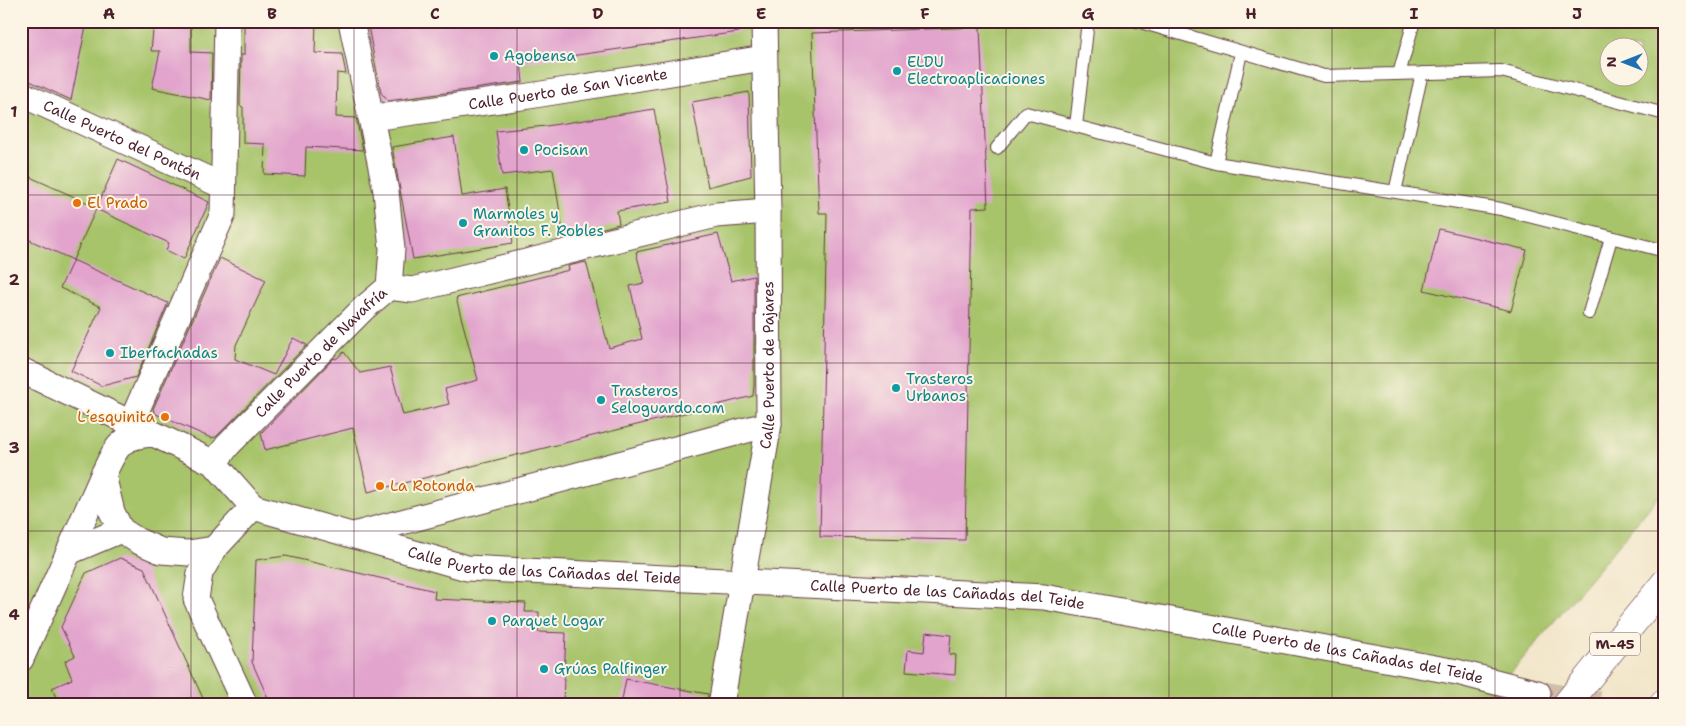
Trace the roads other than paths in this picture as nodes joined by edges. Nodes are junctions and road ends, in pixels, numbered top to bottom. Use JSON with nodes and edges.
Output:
{"nodes":[{"id":1,"x":227,"y":21,"type":"edge"},
{"id":2,"x":351,"y":21,"type":"edge"},
{"id":3,"x":764,"y":21,"type":"edge"},
{"id":4,"x":1088,"y":21,"type":"edge"},
{"id":5,"x":1137,"y":21,"type":"edge"},
{"id":6,"x":1414,"y":21,"type":"edge"},
{"id":7,"x":1241,"y":53,"type":"junction"},
{"id":8,"x":764,"y":58,"type":"junction"},
{"id":9,"x":1422,"y":73,"type":"junction"},
{"id":10,"x":1399,"y":74,"type":"junction"},
{"id":11,"x":21,"y":94,"type":"edge"},
{"id":12,"x":1665,"y":114,"type":"edge"},
{"id":13,"x":370,"y":115,"type":"junction"},
{"id":14,"x":1076,"y":126,"type":"junction"},
{"id":15,"x":997,"y":148,"type":"dead end"},
{"id":16,"x":1216,"y":162,"type":"junction"},
{"id":17,"x":222,"y":186,"type":"junction"},
{"id":18,"x":1395,"y":192,"type":"junction"},
{"id":19,"x":768,"y":211,"type":"junction"},
{"id":20,"x":1610,"y":238,"type":"junction"},
{"id":21,"x":1665,"y":251,"type":"edge"},
{"id":22,"x":389,"y":287,"type":"junction"},
{"id":23,"x":1589,"y":313,"type":"dead end"},
{"id":24,"x":21,"y":370,"type":"edge"},
{"id":25,"x":95,"y":405,"type":"junction"},
{"id":26,"x":131,"y":422,"type":"junction"},
{"id":27,"x":768,"y":424,"type":"junction"},
{"id":28,"x":154,"y":434,"type":"junction"},
{"id":29,"x":114,"y":453,"type":"junction"},
{"id":30,"x":214,"y":464,"type":"junction"},
{"id":31,"x":103,"y":475,"type":"junction"},
{"id":32,"x":253,"y":507,"type":"junction"},
{"id":33,"x":121,"y":530,"type":"junction"},
{"id":34,"x":352,"y":536,"type":"junction"},
{"id":35,"x":214,"y":549,"type":"junction"},
{"id":36,"x":69,"y":552,"type":"junction"},
{"id":37,"x":741,"y":581,"type":"junction"},
{"id":38,"x":1665,"y":583,"type":"edge"},
{"id":39,"x":21,"y":659,"type":"edge"},
{"id":40,"x":1538,"y":693,"type":"tunnel mouth"},
{"id":41,"x":245,"y":705,"type":"edge"},
{"id":42,"x":721,"y":705,"type":"edge"},
{"id":43,"x":1566,"y":705,"type":"edge"}],
"edges":[{"from":1,"to":17,"type":"street"},
{"from":2,"to":13,"type":"street","name":"Calle Puerto de Navafría"},
{"from":3,"to":8,"type":"street","name":"Calle Puerto de Pajares"},
{"from":4,"to":14,"type":"lane"},
{"from":5,"to":7,"type":"lane"},
{"from":6,"to":10,"type":"lane"},
{"from":7,"to":10,"type":"lane"},
{"from":7,"to":16,"type":"lane"},
{"from":8,"to":13,"type":"street","name":"Calle Puerto de San Vicente"},
{"from":8,"to":19,"type":"street","name":"Calle Puerto de Pajares"},
{"from":9,"to":10,"type":"lane"},
{"from":9,"to":12,"type":"lane"},
{"from":9,"to":18,"type":"lane"},
{"from":11,"to":17,"type":"street","name":"Calle Puerto del Pontón"},
{"from":13,"to":22,"type":"street","name":"Calle Puerto de Navafría"},
{"from":14,"to":15,"type":"lane"},
{"from":14,"to":16,"type":"lane"},
{"from":16,"to":18,"type":"lane"},
{"from":17,"to":26,"type":"street"},
{"from":18,"to":20,"type":"lane"},
{"from":19,"to":22,"type":"street"},
{"from":19,"to":27,"type":"street","name":"Calle Puerto de Pajares"},
{"from":20,"to":21,"type":"lane"},
{"from":20,"to":23,"type":"lane"},
{"from":22,"to":30,"type":"street","name":"Calle Puerto de Navafría"},
{"from":24,"to":25,"type":"street"},
{"from":25,"to":26,"type":"street"},
{"from":25,"to":29,"type":"street"},
{"from":26,"to":28,"type":"street"},
{"from":27,"to":34,"type":"street","name":"Calle Puerto de las Cañadas del Teide"},
{"from":27,"to":37,"type":"street","name":"Calle Puerto de Pajares"},
{"from":28,"to":29,"type":"street"},
{"from":28,"to":30,"type":"street"},
{"from":29,"to":31,"type":"street"},
{"from":30,"to":32,"type":"street"},
{"from":31,"to":33,"type":"street"},
{"from":31,"to":36,"type":"street"},
{"from":32,"to":34,"type":"street","name":"Calle Puerto de las Cañadas del Teide"},
{"from":32,"to":35,"type":"street"},
{"from":33,"to":35,"type":"street"},
{"from":33,"to":36,"type":"street"},
{"from":34,"to":37,"type":"street","name":"Calle Puerto de las Cañadas del Teide"},
{"from":35,"to":41,"type":"street"},
{"from":36,"to":39,"type":"street"},
{"from":37,"to":40,"type":"street","name":"Calle Puerto de las Cañadas del Teide"},
{"from":37,"to":42,"type":"street","name":"Calle Puerto de Pajares"},
{"from":38,"to":43,"type":"highway","number":"M-45"}]}
